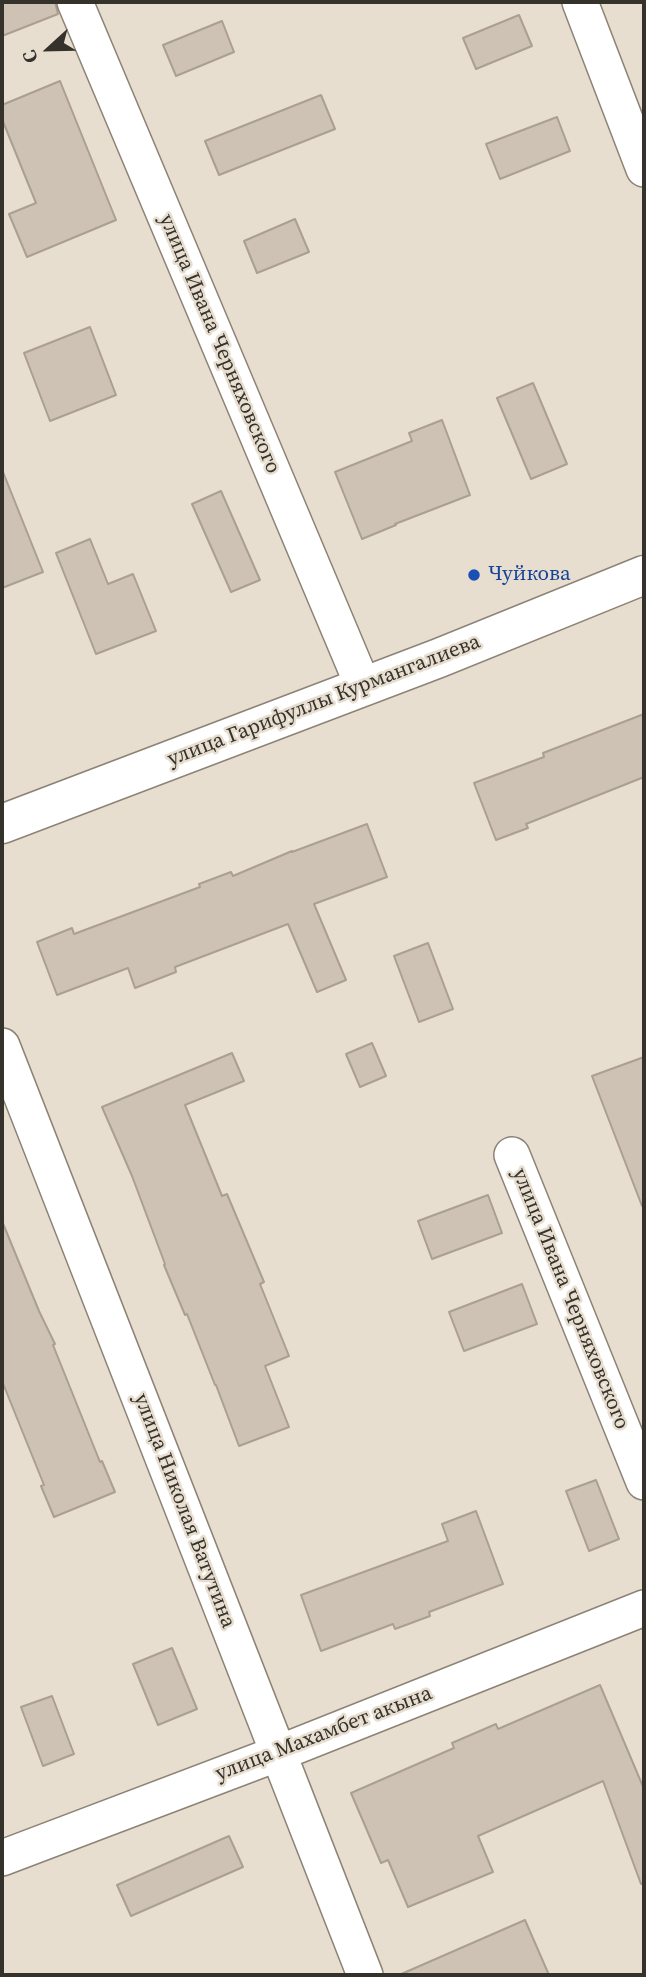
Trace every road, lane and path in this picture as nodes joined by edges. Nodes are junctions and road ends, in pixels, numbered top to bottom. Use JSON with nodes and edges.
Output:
{"nodes":[{"id":1,"x":75,"y":2,"type":"edge"},
{"id":2,"x":580,"y":2,"type":"edge"},
{"id":3,"x":644,"y":169,"type":"edge"},
{"id":4,"x":644,"y":575,"type":"edge"},
{"id":5,"x":363,"y":686,"type":"junction"},
{"id":6,"x":2,"y":824,"type":"edge"},
{"id":7,"x":2,"y":1046,"type":"edge"},
{"id":8,"x":512,"y":1155,"type":"dead end"},
{"id":9,"x":644,"y":1482,"type":"edge"},
{"id":10,"x":644,"y":1608,"type":"edge"},
{"id":11,"x":279,"y":1752,"type":"junction"},
{"id":12,"x":2,"y":1858,"type":"edge"},
{"id":13,"x":365,"y":1975,"type":"edge"}],
"edges":[{"from":1,"to":5,"type":"street","name":"улица Ивана Черняховского"},
{"from":2,"to":3,"type":"street"},
{"from":4,"to":5,"type":"street","name":"улица Гарифуллы Курмангалиева"},
{"from":5,"to":6,"type":"street","name":"улица Гарифуллы Курмангалиева"},
{"from":7,"to":11,"type":"street","name":"улица Николая Ватутина"},
{"from":8,"to":9,"type":"street","name":"улица Ивана Черняховского"},
{"from":10,"to":11,"type":"street","name":"улица Махамбет акына"},
{"from":11,"to":12,"type":"street","name":"улица Махамбет акына"},
{"from":11,"to":13,"type":"street","name":"улица Николая Ватутина"}]}
